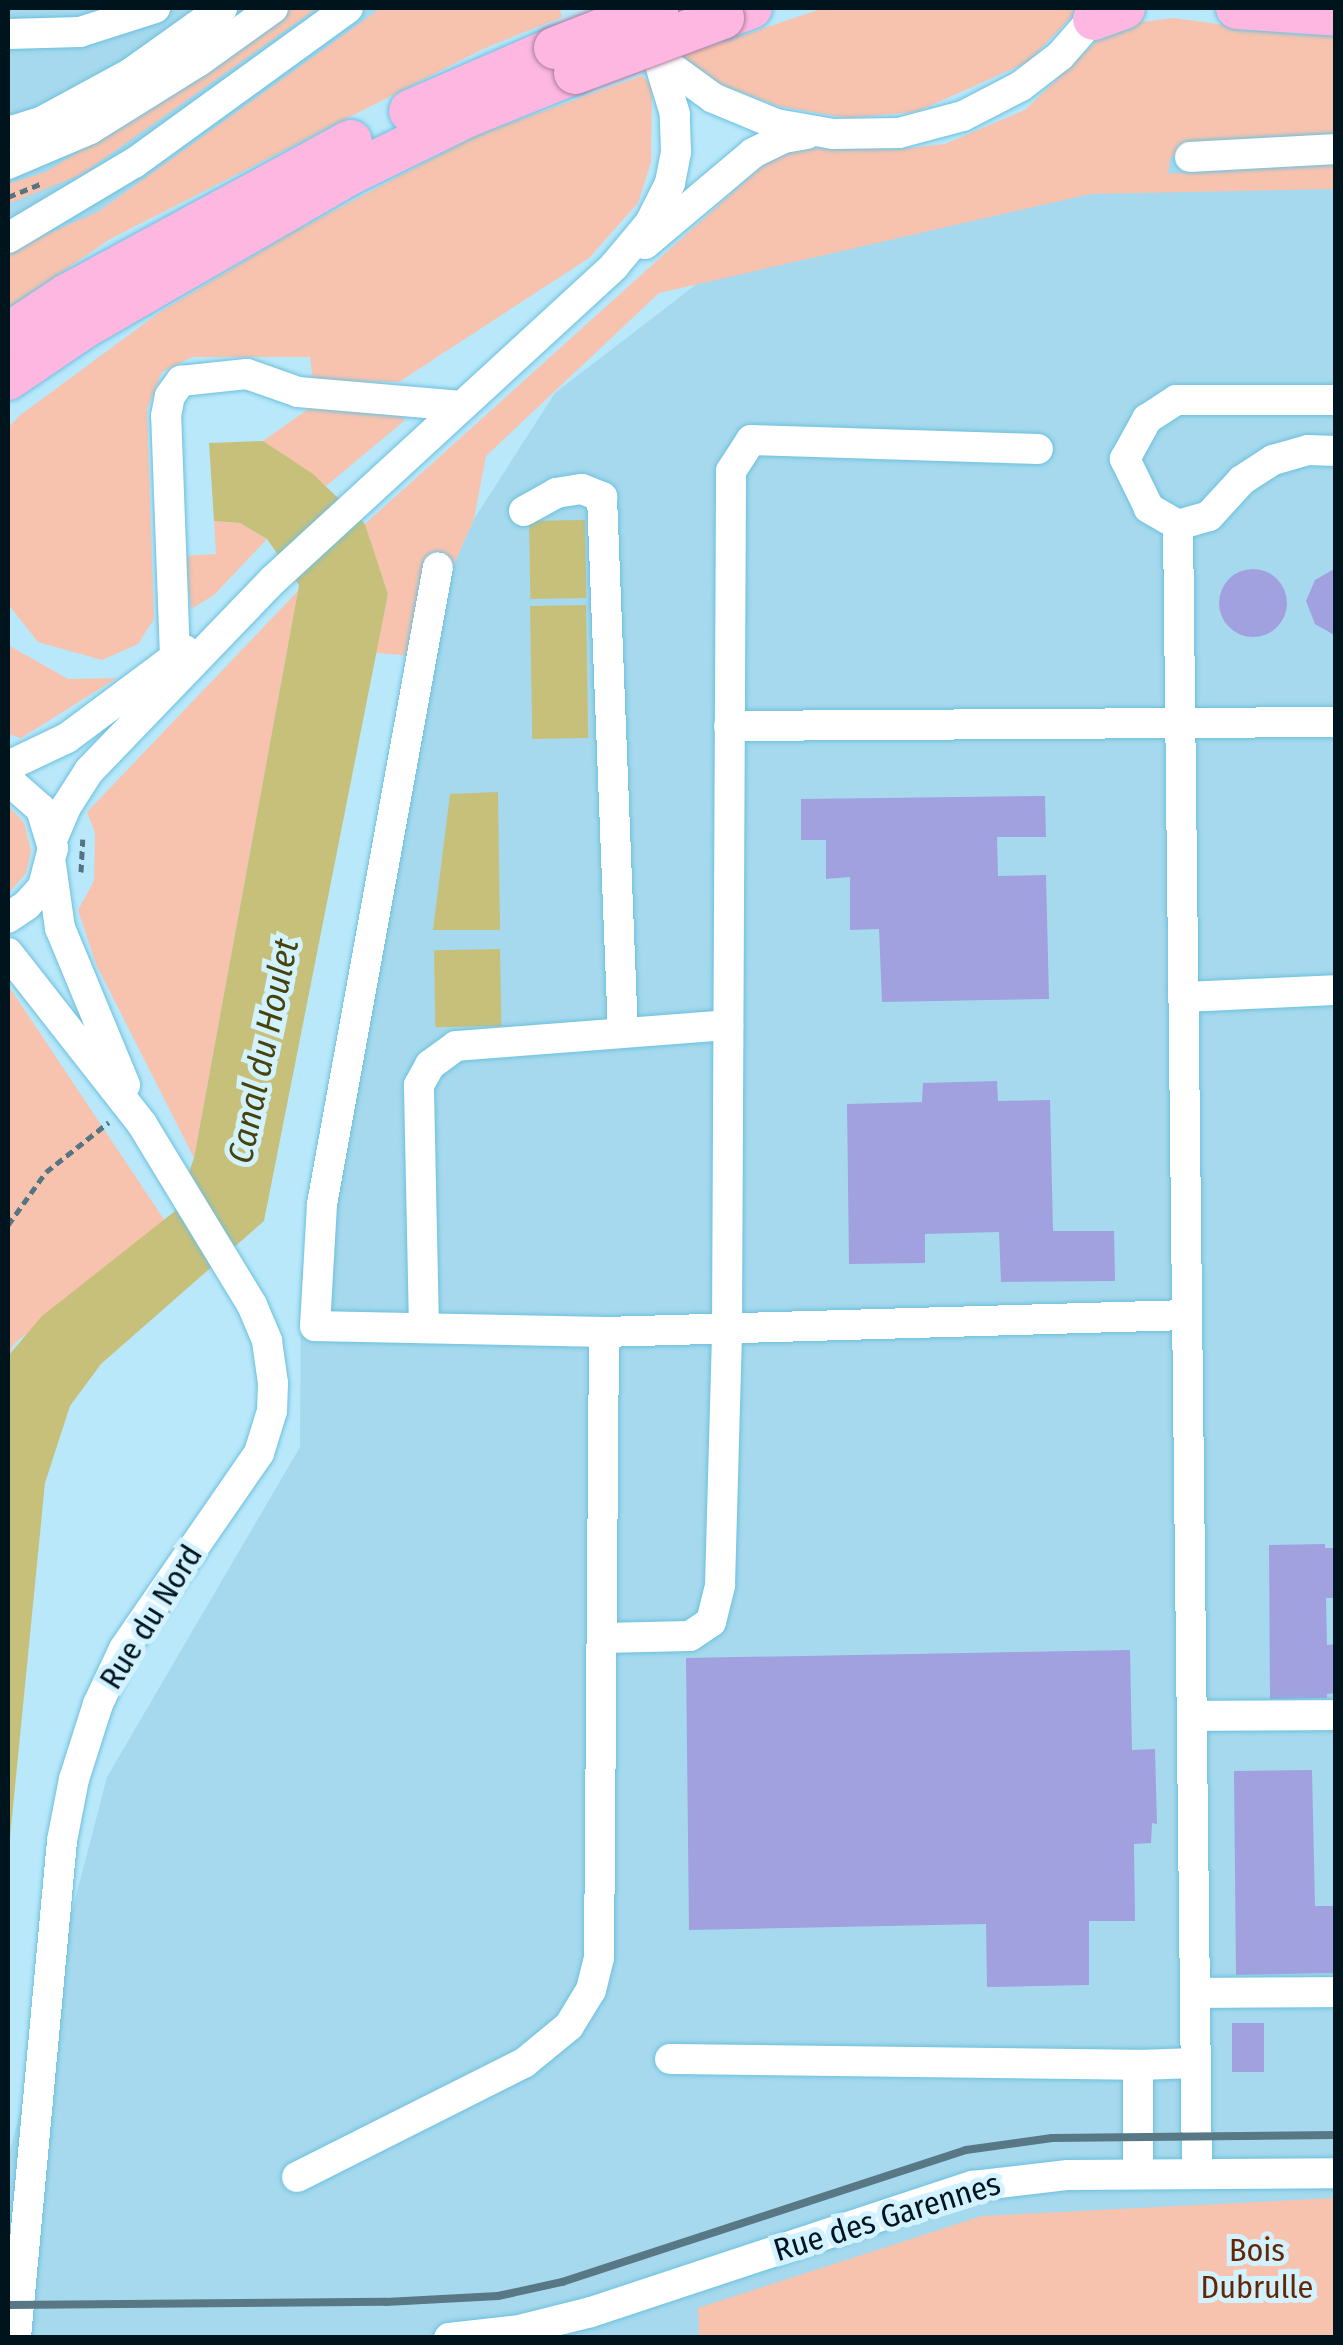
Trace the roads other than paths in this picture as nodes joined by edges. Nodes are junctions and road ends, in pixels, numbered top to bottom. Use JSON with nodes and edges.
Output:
{"nodes":[{"id":1,"x":155,"y":8,"type":"edge"},
{"id":2,"x":222,"y":8,"type":"edge"},
{"id":3,"x":272,"y":8,"type":"edge"},
{"id":4,"x":348,"y":8,"type":"edge"},
{"id":5,"x":613,"y":8,"type":"edge"},
{"id":6,"x":657,"y":8,"type":"edge"},
{"id":7,"x":1237,"y":8,"type":"edge"},
{"id":8,"x":1107,"y":11,"type":"edge"},
{"id":9,"x":737,"y":12,"type":"edge"},
{"id":10,"x":1336,"y":15,"type":"edge"},
{"id":11,"x":8,"y":34,"type":"edge"},
{"id":12,"x":658,"y":58,"type":"junction"},
{"id":13,"x":565,"y":61,"type":"junction"},
{"id":14,"x":8,"y":132,"type":"edge"},
{"id":15,"x":816,"y":132,"type":"junction"},
{"id":16,"x":1336,"y":150,"type":"edge"},
{"id":17,"x":1190,"y":157,"type":"dead end"},
{"id":18,"x":8,"y":164,"type":"edge"},
{"id":19,"x":72,"y":202,"type":"junction"},
{"id":20,"x":8,"y":220,"type":"edge"},
{"id":21,"x":8,"y":238,"type":"edge"},
{"id":22,"x":614,"y":266,"type":"junction"},
{"id":23,"x":8,"y":334,"type":"edge"},
{"id":24,"x":8,"y":379,"type":"edge"},
{"id":25,"x":1336,"y":400,"type":"edge"},
{"id":26,"x":461,"y":406,"type":"junction"},
{"id":27,"x":1038,"y":449,"type":"dead end"},
{"id":28,"x":1336,"y":451,"type":"edge"},
{"id":29,"x":524,"y":511,"type":"dead end"},
{"id":30,"x":1178,"y":525,"type":"junction"},
{"id":31,"x":438,"y":567,"type":"dead end"},
{"id":32,"x":274,"y":580,"type":"junction"},
{"id":33,"x":175,"y":657,"type":"junction"},
{"id":34,"x":1180,"y":722,"type":"junction"},
{"id":35,"x":1336,"y":722,"type":"edge"},
{"id":36,"x":729,"y":726,"type":"junction"},
{"id":37,"x":8,"y":766,"type":"edge"},
{"id":38,"x":8,"y":780,"type":"edge"},
{"id":39,"x":52,"y":852,"type":"junction"},
{"id":40,"x":8,"y":918,"type":"edge"},
{"id":41,"x":8,"y":953,"type":"edge"},
{"id":42,"x":1336,"y":990,"type":"edge"},
{"id":43,"x":1183,"y":997,"type":"junction"},
{"id":44,"x":728,"y":1025,"type":"junction"},
{"id":45,"x":623,"y":1033,"type":"junction"},
{"id":46,"x":142,"y":1124,"type":"junction"},
{"id":47,"x":1187,"y":1315,"type":"junction"},
{"id":48,"x":315,"y":1326,"type":"junction"},
{"id":49,"x":424,"y":1328,"type":"junction"},
{"id":50,"x":728,"y":1328,"type":"junction"},
{"id":51,"x":604,"y":1332,"type":"junction"},
{"id":52,"x":272,"y":1364,"type":"junction"},
{"id":53,"x":602,"y":1638,"type":"junction"},
{"id":54,"x":1336,"y":1715,"type":"edge"},
{"id":55,"x":1192,"y":1716,"type":"junction"},
{"id":56,"x":1336,"y":1992,"type":"edge"},
{"id":57,"x":1195,"y":1993,"type":"junction"},
{"id":58,"x":670,"y":2059,"type":"dead end"},
{"id":59,"x":1196,"y":2063,"type":"junction"},
{"id":60,"x":1138,"y":2065,"type":"junction"},
{"id":61,"x":1336,"y":2172,"type":"edge"},
{"id":62,"x":1138,"y":2174,"type":"junction"},
{"id":63,"x":1198,"y":2174,"type":"junction"},
{"id":64,"x":297,"y":2177,"type":"dead end"},
{"id":65,"x":460,"y":2337,"type":"edge"},
{"id":66,"x":16,"y":2338,"type":"edge"},
{"id":67,"x":449,"y":2338,"type":"edge"}],
"edges":[{"from":1,"to":11,"type":"street"},
{"from":2,"to":14,"type":"street"},
{"from":3,"to":18,"type":"street"},
{"from":4,"to":19,"type":"street"},
{"from":5,"to":12,"type":"street"},
{"from":6,"to":13,"type":"highway","bridge":true},
{"from":7,"to":10,"type":"highway"},
{"from":8,"to":15,"type":"street"},
{"from":9,"to":13,"type":"highway","bridge":true},
{"from":12,"to":15,"type":"street"},
{"from":12,"to":22,"type":"street"},
{"from":13,"to":23,"type":"highway"},
{"from":13,"to":24,"type":"highway"},
{"from":15,"to":22,"type":"street"},
{"from":16,"to":17,"type":"street"},
{"from":19,"to":20,"type":"street"},
{"from":19,"to":21,"type":"street"},
{"from":22,"to":26,"type":"street"},
{"from":25,"to":30,"type":"street"},
{"from":26,"to":32,"type":"street"},
{"from":26,"to":33,"type":"street"},
{"from":27,"to":36,"type":"street"},
{"from":28,"to":30,"type":"street"},
{"from":29,"to":45,"type":"street"},
{"from":30,"to":34,"type":"street"},
{"from":31,"to":48,"type":"street"},
{"from":32,"to":33,"type":"street"},
{"from":32,"to":39,"type":"street"},
{"from":33,"to":37,"type":"street"},
{"from":34,"to":35,"type":"street"},
{"from":34,"to":36,"type":"street"},
{"from":34,"to":43,"type":"street"},
{"from":36,"to":44,"type":"street"},
{"from":38,"to":39,"type":"street"},
{"from":39,"to":40,"type":"street"},
{"from":39,"to":46,"type":"street","name":"Rue du Nord"},
{"from":41,"to":46,"type":"street","name":"Rue du Nord"},
{"from":42,"to":43,"type":"street"},
{"from":43,"to":47,"type":"street"},
{"from":44,"to":45,"type":"street"},
{"from":44,"to":50,"type":"street"},
{"from":45,"to":49,"type":"street"},
{"from":46,"to":52,"type":"street","name":"Rue du Nord"},
{"from":47,"to":50,"type":"street"},
{"from":47,"to":55,"type":"street"},
{"from":48,"to":49,"type":"street"},
{"from":48,"to":52,"type":"street"},
{"from":49,"to":51,"type":"street"},
{"from":50,"to":51,"type":"street"},
{"from":50,"to":53,"type":"street"},
{"from":51,"to":53,"type":"street"},
{"from":52,"to":66,"type":"street","name":"Rue du Nord"},
{"from":53,"to":64,"type":"street"},
{"from":54,"to":55,"type":"street"},
{"from":55,"to":57,"type":"street"},
{"from":56,"to":57,"type":"street"},
{"from":57,"to":59,"type":"street"},
{"from":58,"to":60,"type":"street"},
{"from":59,"to":60,"type":"street"},
{"from":59,"to":63,"type":"street"},
{"from":60,"to":62,"type":"street"},
{"from":61,"to":63,"type":"street","name":"Rue des Garennes"},
{"from":62,"to":63,"type":"street","name":"Rue des Garennes"},
{"from":62,"to":65,"type":"street","name":"Rue des Garennes"},
{"from":65,"to":67,"type":"street","name":"Rue des Garennes"}]}
